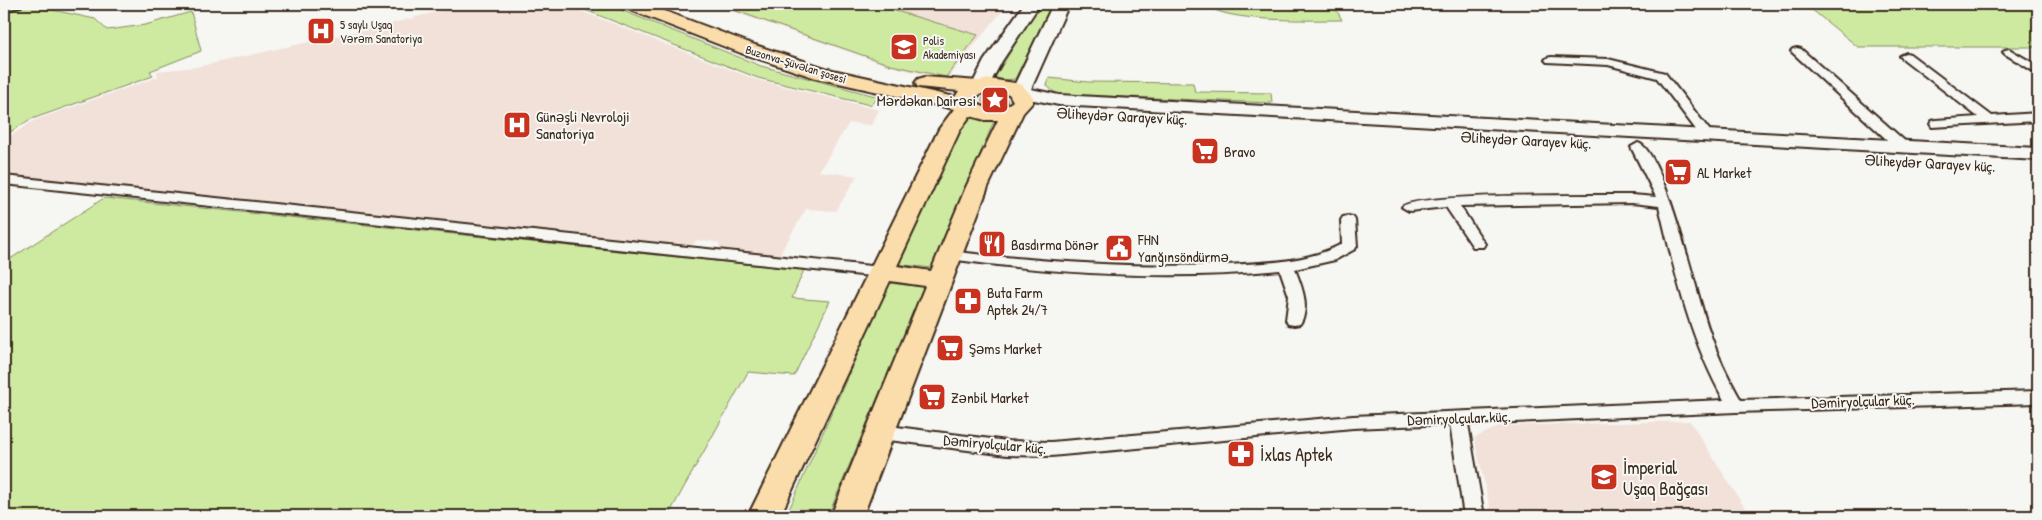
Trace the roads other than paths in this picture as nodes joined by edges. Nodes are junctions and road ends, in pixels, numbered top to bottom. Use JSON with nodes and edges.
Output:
{"nodes":[{"id":1,"x":17,"y":4,"type":"edge"},
{"id":2,"x":631,"y":4,"type":"edge"},
{"id":3,"x":665,"y":4,"type":"edge"},
{"id":4,"x":1032,"y":4,"type":"edge"},
{"id":5,"x":1060,"y":4,"type":"edge"},
{"id":6,"x":4,"y":8,"type":"edge"},
{"id":7,"x":1796,"y":51,"type":"dead end"},
{"id":8,"x":2009,"y":52,"type":"dead end"},
{"id":9,"x":1906,"y":56,"type":"dead end"},
{"id":10,"x":1551,"y":60,"type":"dead end"},
{"id":11,"x":2038,"y":71,"type":"edge"},
{"id":12,"x":973,"y":97,"type":"junction"},
{"id":13,"x":1017,"y":101,"type":"junction"},
{"id":14,"x":2038,"y":117,"type":"edge"},
{"id":15,"x":1990,"y":121,"type":"junction"},
{"id":16,"x":1332,"y":122,"type":"junction"},
{"id":17,"x":1936,"y":124,"type":"dead end"},
{"id":18,"x":1708,"y":136,"type":"junction"},
{"id":19,"x":1638,"y":147,"type":"junction"},
{"id":20,"x":1908,"y":147,"type":"junction"},
{"id":21,"x":2038,"y":154,"type":"edge"},
{"id":22,"x":1928,"y":163,"type":"junction"},
{"id":23,"x":2038,"y":169,"type":"edge"},
{"id":24,"x":4,"y":180,"type":"edge"},
{"id":25,"x":1450,"y":202,"type":"junction"},
{"id":26,"x":1664,"y":202,"type":"junction"},
{"id":27,"x":1408,"y":207,"type":"dead end"},
{"id":28,"x":1348,"y":220,"type":"dead end"},
{"id":29,"x":1478,"y":244,"type":"dead end"},
{"id":30,"x":950,"y":256,"type":"junction"},
{"id":31,"x":1286,"y":266,"type":"junction"},
{"id":32,"x":880,"y":272,"type":"junction"},
{"id":33,"x":940,"y":280,"type":"junction"},
{"id":34,"x":1294,"y":320,"type":"dead end"},
{"id":35,"x":2038,"y":397,"type":"edge"},
{"id":36,"x":1736,"y":406,"type":"junction"},
{"id":37,"x":1458,"y":418,"type":"junction"},
{"id":38,"x":881,"y":432,"type":"junction"},
{"id":39,"x":764,"y":516,"type":"edge"},
{"id":40,"x":847,"y":516,"type":"edge"},
{"id":41,"x":1474,"y":516,"type":"edge"}],
"edges":[{"from":1,"to":6,"type":"street"},
{"from":2,"to":12,"type":"main road","name":"Buzonva-Şüvəlan şosesi"},
{"from":3,"to":12,"type":"main road"},
{"from":4,"to":12,"type":"main road"},
{"from":5,"to":13,"type":"main road"},
{"from":7,"to":20,"type":"street"},
{"from":8,"to":11,"type":"street"},
{"from":9,"to":15,"type":"street"},
{"from":10,"to":18,"type":"street"},
{"from":12,"to":13,"type":"main road"},
{"from":12,"to":13,"type":"main road"},
{"from":12,"to":32,"type":"main road"},
{"from":13,"to":16,"type":"main road","name":"Əliheydər Qarayev küç."},
{"from":13,"to":30,"type":"main road"},
{"from":14,"to":15,"type":"street"},
{"from":15,"to":17,"type":"street"},
{"from":16,"to":18,"type":"main road","name":"Əliheydər Qarayev küç."},
{"from":16,"to":19,"type":"main road","name":"Əliheydər Qarayev küç."},
{"from":18,"to":20,"type":"main road","name":"Əliheydər Qarayev küç."},
{"from":19,"to":22,"type":"main road","name":"Əliheydər Qarayev küç."},
{"from":19,"to":26,"type":"street"},
{"from":20,"to":21,"type":"main road","name":"Əliheydər Qarayev küç."},
{"from":20,"to":22,"type":"main road"},
{"from":22,"to":23,"type":"main road","name":"Əliheydər Qarayev küç."},
{"from":24,"to":32,"type":"street"},
{"from":25,"to":26,"type":"street"},
{"from":25,"to":27,"type":"street"},
{"from":25,"to":29,"type":"street"},
{"from":26,"to":36,"type":"street"},
{"from":28,"to":31,"type":"street"},
{"from":30,"to":31,"type":"street"},
{"from":30,"to":33,"type":"main road"},
{"from":31,"to":34,"type":"street"},
{"from":32,"to":33,"type":"main road"},
{"from":32,"to":39,"type":"main road"},
{"from":33,"to":38,"type":"main road"},
{"from":35,"to":36,"type":"street","name":"Dəmiryolçular küç."},
{"from":36,"to":37,"type":"street","name":"Dəmiryolçular küç."},
{"from":37,"to":38,"type":"street","name":"Dəmiryolçular küç."},
{"from":37,"to":41,"type":"street"},
{"from":38,"to":40,"type":"main road"}]}
